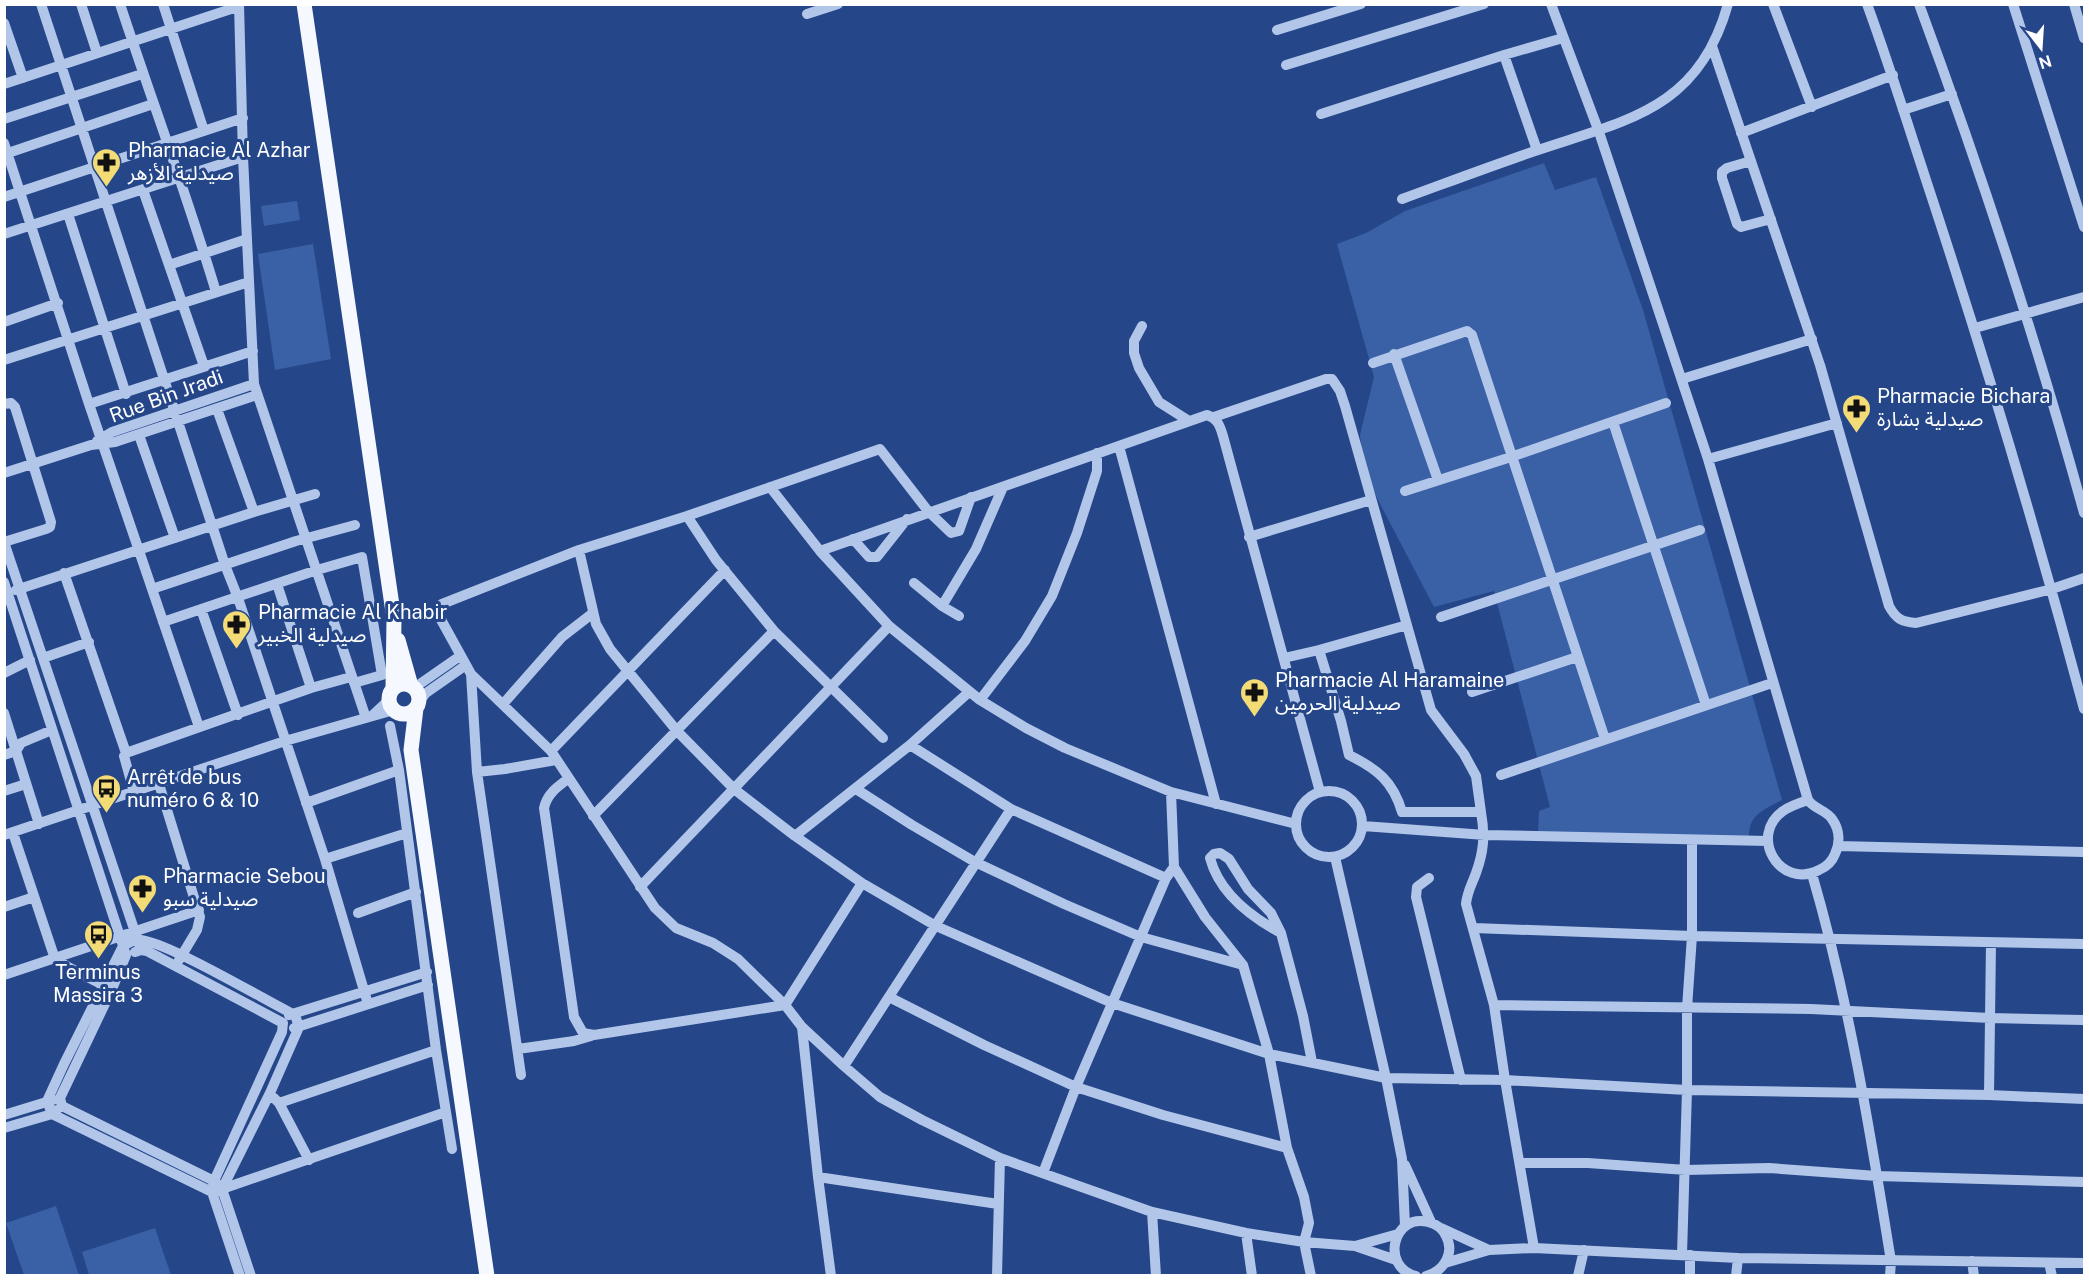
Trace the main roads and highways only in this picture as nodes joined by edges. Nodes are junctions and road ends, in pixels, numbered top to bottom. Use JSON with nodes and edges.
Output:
{"nodes":[{"id":1,"x":304,"y":4,"type":"edge"},
{"id":2,"x":395,"y":628,"type":"junction"},
{"id":3,"x":415,"y":696,"type":"junction"},
{"id":4,"x":392,"y":707,"type":"junction"},
{"id":5,"x":411,"y":750,"type":"junction"},
{"id":6,"x":487,"y":1275,"type":"edge"}],
"edges":[{"from":1,"to":2,"type":"main road"},
{"from":2,"to":3,"type":"main road"},
{"from":2,"to":4,"type":"main road"},
{"from":3,"to":4,"type":"main road"},
{"from":3,"to":4,"type":"main road"},
{"from":3,"to":5,"type":"main road"},
{"from":4,"to":5,"type":"main road"},
{"from":5,"to":6,"type":"main road"}]}
